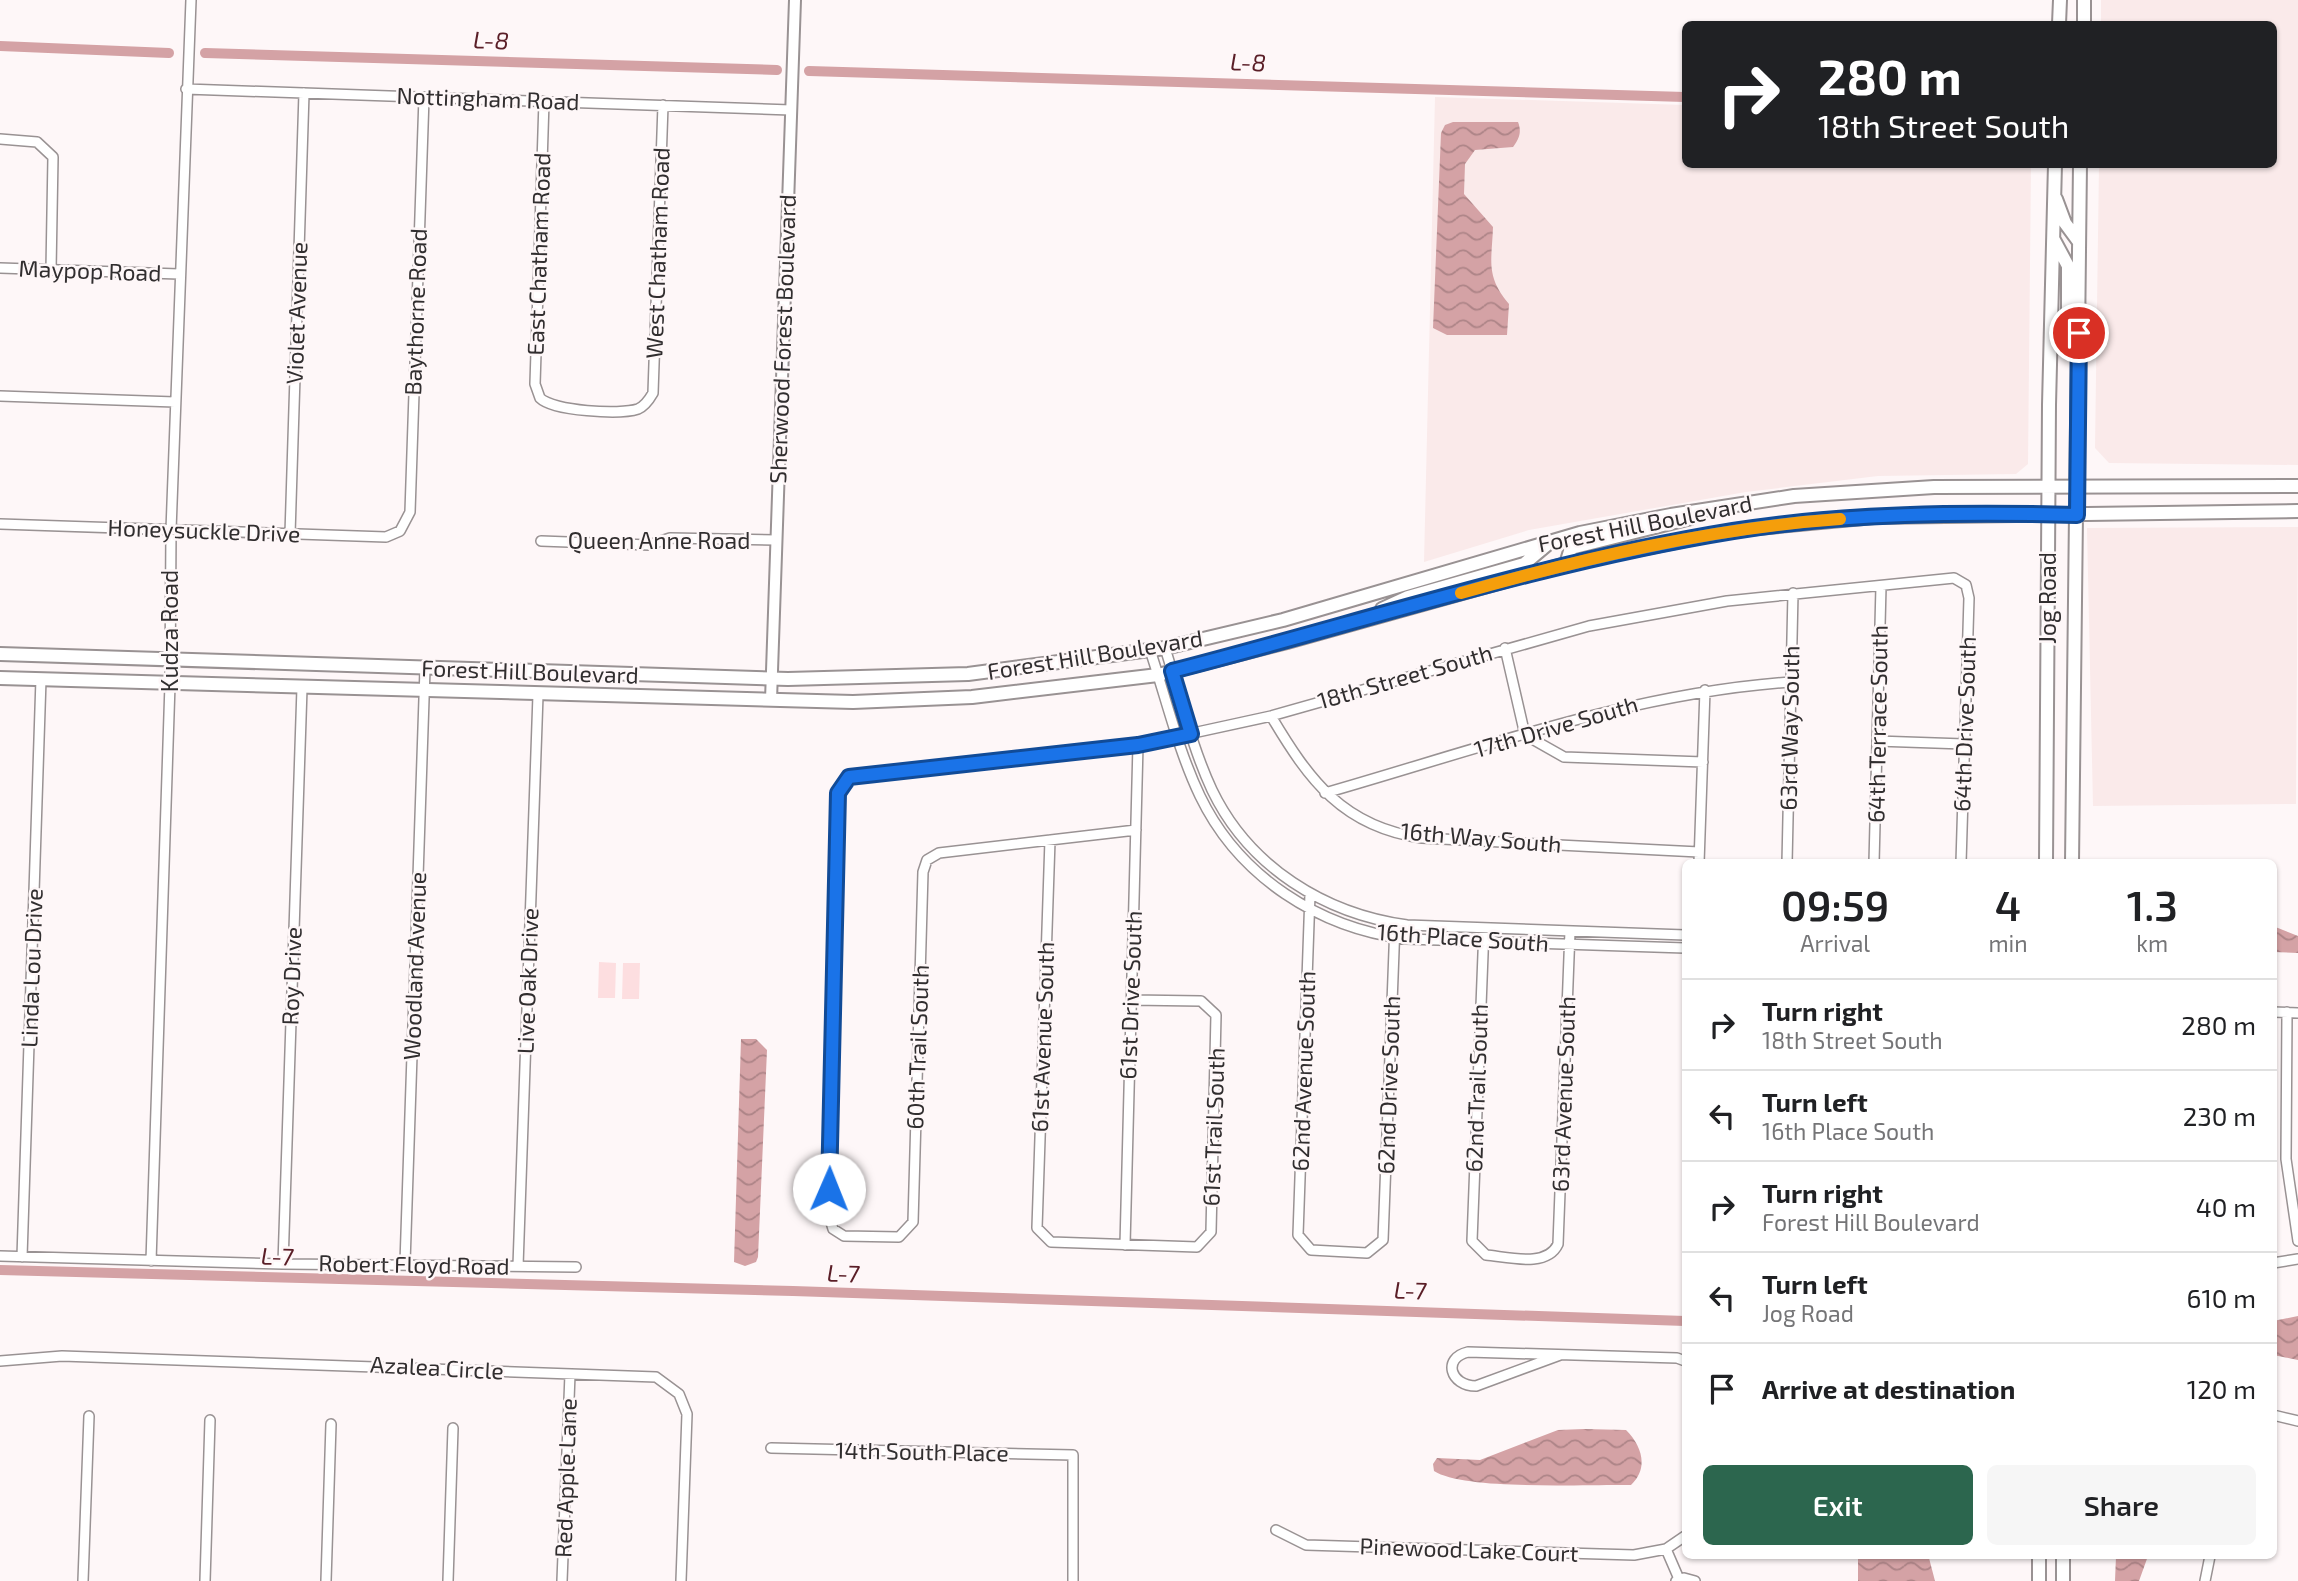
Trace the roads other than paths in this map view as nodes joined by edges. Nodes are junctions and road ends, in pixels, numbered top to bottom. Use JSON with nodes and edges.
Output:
{"nodes":[{"id":1,"x":191,"y":0,"type":"edge"},
{"id":2,"x":783,"y":0,"type":"edge"},
{"id":3,"x":795,"y":0,"type":"edge"},
{"id":4,"x":2060,"y":0,"type":"edge"},
{"id":5,"x":2084,"y":0,"type":"edge"},
{"id":6,"x":2059,"y":21,"type":"edge"},
{"id":7,"x":2084,"y":21,"type":"edge"},
{"id":8,"x":186,"y":89,"type":"junction"},
{"id":9,"x":304,"y":93,"type":"junction"},
{"id":10,"x":424,"y":97,"type":"junction"},
{"id":11,"x":544,"y":101,"type":"junction"},
{"id":12,"x":663,"y":105,"type":"junction"},
{"id":13,"x":791,"y":110,"type":"junction"},
{"id":14,"x":0,"y":139,"type":"edge"},
{"id":15,"x":2055,"y":168,"type":"edge"},
{"id":16,"x":2080,"y":168,"type":"edge"},
{"id":17,"x":2054,"y":192,"type":"junction"},
{"id":18,"x":2053,"y":238,"type":"junction"},
{"id":19,"x":2079,"y":242,"type":"junction"},
{"id":20,"x":0,"y":268,"type":"edge"},
{"id":21,"x":51,"y":270,"type":"junction"},
{"id":22,"x":179,"y":274,"type":"junction"},
{"id":23,"x":2079,"y":356,"type":"junction"},
{"id":24,"x":0,"y":396,"type":"edge"},
{"id":25,"x":649,"y":400,"type":"joint"},
{"id":26,"x":175,"y":401,"type":"junction"},
{"id":27,"x":2048,"y":486,"type":"junction"},
{"id":28,"x":2077,"y":486,"type":"junction"},
{"id":29,"x":2298,"y":486,"type":"edge"},
{"id":30,"x":1731,"y":505,"type":"junction"},
{"id":31,"x":2298,"y":511,"type":"edge"},
{"id":32,"x":2048,"y":515,"type":"junction"},
{"id":33,"x":2077,"y":515,"type":"junction"},
{"id":34,"x":0,"y":524,"type":"edge"},
{"id":35,"x":405,"y":526,"type":"joint"},
{"id":36,"x":171,"y":530,"type":"junction"},
{"id":37,"x":290,"y":534,"type":"junction"},
{"id":38,"x":776,"y":540,"type":"junction"},
{"id":39,"x":1552,"y":540,"type":"junction"},
{"id":40,"x":541,"y":541,"type":"dead end"},
{"id":41,"x":1566,"y":564,"type":"junction"},
{"id":42,"x":1966,"y":585,"type":"joint"},
{"id":43,"x":1881,"y":586,"type":"junction"},
{"id":44,"x":1793,"y":593,"type":"junction"},
{"id":45,"x":1372,"y":618,"type":"junction"},
{"id":46,"x":1165,"y":648,"type":"junction"},
{"id":47,"x":1505,"y":648,"type":"junction"},
{"id":48,"x":1150,"y":650,"type":"junction"},
{"id":49,"x":0,"y":654,"type":"edge"},
{"id":50,"x":169,"y":661,"type":"junction"},
{"id":51,"x":425,"y":670,"type":"junction"},
{"id":52,"x":1172,"y":671,"type":"junction"},
{"id":53,"x":1158,"y":675,"type":"junction"},
{"id":54,"x":0,"y":678,"type":"edge"},
{"id":55,"x":773,"y":678,"type":"junction"},
{"id":56,"x":41,"y":679,"type":"junction"},
{"id":57,"x":1791,"y":682,"type":"junction"},
{"id":58,"x":170,"y":684,"type":"junction"},
{"id":59,"x":302,"y":688,"type":"junction"},
{"id":60,"x":1705,"y":690,"type":"junction"},
{"id":61,"x":424,"y":692,"type":"junction"},
{"id":62,"x":538,"y":695,"type":"junction"},
{"id":63,"x":771,"y":700,"type":"junction"},
{"id":64,"x":1271,"y":716,"type":"junction"},
{"id":65,"x":1191,"y":734,"type":"junction"},
{"id":66,"x":1525,"y":735,"type":"junction"},
{"id":67,"x":1178,"y":737,"type":"junction"},
{"id":68,"x":1877,"y":741,"type":"junction"},
{"id":69,"x":1964,"y":744,"type":"junction"},
{"id":70,"x":1138,"y":745,"type":"junction"},
{"id":71,"x":1703,"y":762,"type":"junction"},
{"id":72,"x":1325,"y":793,"type":"junction"},
{"id":73,"x":1136,"y":830,"type":"junction"},
{"id":74,"x":1239,"y":832,"type":"junction"},
{"id":75,"x":1050,"y":840,"type":"junction"},
{"id":76,"x":1228,"y":841,"type":"junction"},
{"id":77,"x":1699,"y":852,"type":"junction"},
{"id":78,"x":1699,"y":859,"type":"edge"},
{"id":79,"x":1787,"y":859,"type":"edge"},
{"id":80,"x":1874,"y":859,"type":"edge"},
{"id":81,"x":1961,"y":859,"type":"edge"},
{"id":82,"x":2046,"y":859,"type":"edge"},
{"id":83,"x":2072,"y":859,"type":"edge"},
{"id":84,"x":1310,"y":894,"type":"junction"},
{"id":85,"x":1310,"y":909,"type":"junction"},
{"id":86,"x":1395,"y":924,"type":"junction"},
{"id":87,"x":1484,"y":928,"type":"junction"},
{"id":88,"x":1570,"y":931,"type":"junction"},
{"id":89,"x":1682,"y":935,"type":"edge"},
{"id":90,"x":1394,"y":937,"type":"junction"},
{"id":91,"x":1483,"y":942,"type":"junction"},
{"id":92,"x":1570,"y":944,"type":"junction"},
{"id":93,"x":1682,"y":948,"type":"edge"},
{"id":94,"x":1131,"y":1000,"type":"junction"},
{"id":95,"x":2277,"y":1012,"type":"edge"},
{"id":96,"x":2287,"y":1012,"type":"junction"},
{"id":97,"x":2298,"y":1013,"type":"edge"},
{"id":98,"x":905,"y":1234,"type":"joint"},
{"id":99,"x":2298,"y":1241,"type":"edge"},
{"id":100,"x":1125,"y":1245,"type":"junction"},
{"id":101,"x":1379,"y":1246,"type":"joint"},
{"id":102,"x":1550,"y":1255,"type":"joint"},
{"id":103,"x":0,"y":1256,"type":"edge"},
{"id":104,"x":22,"y":1257,"type":"junction"},
{"id":105,"x":2298,"y":1259,"type":"edge"},
{"id":106,"x":151,"y":1261,"type":"junction"},
{"id":107,"x":2277,"y":1262,"type":"edge"},
{"id":108,"x":283,"y":1264,"type":"junction"},
{"id":109,"x":405,"y":1264,"type":"junction"},
{"id":110,"x":518,"y":1266,"type":"junction"},
{"id":111,"x":576,"y":1267,"type":"dead end"},
{"id":112,"x":1560,"y":1355,"type":"junction"},
{"id":113,"x":0,"y":1361,"type":"edge"},
{"id":114,"x":1682,"y":1361,"type":"edge"},
{"id":115,"x":570,"y":1374,"type":"junction"},
{"id":116,"x":89,"y":1416,"type":"dead end"},
{"id":117,"x":2277,"y":1416,"type":"edge"},
{"id":118,"x":210,"y":1420,"type":"dead end"},
{"id":119,"x":2298,"y":1421,"type":"edge"},
{"id":120,"x":331,"y":1424,"type":"dead end"},
{"id":121,"x":453,"y":1429,"type":"dead end"},
{"id":122,"x":771,"y":1448,"type":"dead end"},
{"id":123,"x":1276,"y":1530,"type":"dead end"},
{"id":124,"x":1682,"y":1538,"type":"edge"},
{"id":125,"x":1666,"y":1549,"type":"junction"},
{"id":126,"x":2039,"y":1559,"type":"edge"},
{"id":127,"x":2063,"y":1559,"type":"edge"},
{"id":128,"x":2209,"y":1559,"type":"edge"},
{"id":129,"x":1677,"y":1580,"type":"edge"},
{"id":130,"x":83,"y":1581,"type":"edge"},
{"id":131,"x":205,"y":1581,"type":"edge"},
{"id":132,"x":326,"y":1581,"type":"edge"},
{"id":133,"x":447,"y":1581,"type":"edge"},
{"id":134,"x":562,"y":1581,"type":"edge"},
{"id":135,"x":681,"y":1581,"type":"edge"},
{"id":136,"x":1073,"y":1581,"type":"edge"},
{"id":137,"x":1695,"y":1581,"type":"edge"},
{"id":138,"x":2039,"y":1581,"type":"edge"},
{"id":139,"x":2063,"y":1581,"type":"edge"},
{"id":140,"x":2205,"y":1581,"type":"edge"}],
"edges":[{"from":1,"to":8,"type":"street","name":"Kudza Road"},
{"from":2,"to":3,"type":"street"},
{"from":3,"to":13,"type":"street","name":"Sherwood Forest Boulevard"},
{"from":4,"to":6,"type":"main road"},
{"from":5,"to":7,"type":"main road"},
{"from":8,"to":9,"type":"street","name":"Nottingham Road"},
{"from":8,"to":22,"type":"street","name":"Kudza Road"},
{"from":9,"to":10,"type":"street","name":"Nottingham Road"},
{"from":9,"to":37,"type":"street","name":"Violet Avenue"},
{"from":10,"to":11,"type":"street","name":"Nottingham Road"},
{"from":10,"to":35,"type":"street","name":"Baythorne Road"},
{"from":11,"to":12,"type":"street","name":"Nottingham Road"},
{"from":11,"to":25,"type":"street","name":"East Chatham Road"},
{"from":12,"to":13,"type":"street","name":"Nottingham Road"},
{"from":12,"to":25,"type":"street","name":"West Chatham Road"},
{"from":13,"to":38,"type":"street","name":"Sherwood Forest Boulevard"},
{"from":14,"to":21,"type":"street"},
{"from":15,"to":17,"type":"main road","name":"Jog Road"},
{"from":16,"to":19,"type":"main road","name":"Jog Road"},
{"from":17,"to":18,"type":"main road","name":"Jog Road"},
{"from":17,"to":19,"type":"main road"},
{"from":18,"to":23,"type":"main road"},
{"from":18,"to":27,"type":"main road","name":"Jog Road"},
{"from":19,"to":23,"type":"main road","name":"Jog Road"},
{"from":20,"to":21,"type":"street","name":"Maypop Road"},
{"from":21,"to":22,"type":"street","name":"Maypop Road"},
{"from":22,"to":26,"type":"street","name":"Kudza Road"},
{"from":23,"to":28,"type":"main road","name":"Jog Road"},
{"from":24,"to":26,"type":"street"},
{"from":26,"to":36,"type":"street","name":"Kudza Road"},
{"from":27,"to":28,"type":"main road","name":"Forest Hill Boulevard"},
{"from":27,"to":30,"type":"main road","name":"Forest Hill Boulevard"},
{"from":27,"to":32,"type":"main road","name":"Jog Road"},
{"from":28,"to":29,"type":"main road","name":"Forest Hill Boulevard"},
{"from":28,"to":33,"type":"main road","name":"Jog Road"},
{"from":30,"to":39,"type":"main road","name":"Forest Hill Boulevard"},
{"from":30,"to":41,"type":"main road"},
{"from":31,"to":33,"type":"main road","name":"Forest Hill Boulevard"},
{"from":32,"to":33,"type":"main road","name":"Forest Hill Boulevard"},
{"from":32,"to":41,"type":"main road","name":"Forest Hill Boulevard"},
{"from":32,"to":82,"type":"main road","name":"Jog Road"},
{"from":33,"to":83,"type":"main road","name":"Jog Road"},
{"from":34,"to":36,"type":"street","name":"Honeysuckle Drive"},
{"from":35,"to":37,"type":"street","name":"Honeysuckle Drive"},
{"from":36,"to":37,"type":"street","name":"Honeysuckle Drive"},
{"from":36,"to":50,"type":"street","name":"Kudza Road"},
{"from":38,"to":40,"type":"street","name":"Queen Anne Road"},
{"from":38,"to":55,"type":"street","name":"Sherwood Forest Boulevard"},
{"from":39,"to":45,"type":"main road"},
{"from":39,"to":46,"type":"main road","name":"Forest Hill Boulevard"},
{"from":41,"to":45,"type":"main road","name":"Forest Hill Boulevard"},
{"from":42,"to":43,"type":"street","name":"18th Street South"},
{"from":42,"to":69,"type":"street","name":"64th Drive South"},
{"from":43,"to":44,"type":"street","name":"18th Street South"},
{"from":43,"to":68,"type":"street","name":"64th Terrace South"},
{"from":44,"to":47,"type":"street","name":"18th Street South"},
{"from":44,"to":57,"type":"street","name":"63rd Way South"},
{"from":45,"to":52,"type":"main road","name":"Forest Hill Boulevard"},
{"from":46,"to":48,"type":"main road","name":"Forest Hill Boulevard"},
{"from":46,"to":52,"type":"street","name":"16th Place South"},
{"from":47,"to":64,"type":"street","name":"18th Street South"},
{"from":47,"to":66,"type":"street"},
{"from":48,"to":53,"type":"street","name":"16th Place South"},
{"from":48,"to":55,"type":"main road","name":"Forest Hill Boulevard"},
{"from":49,"to":50,"type":"main road","name":"Forest Hill Boulevard"},
{"from":50,"to":51,"type":"main road","name":"Forest Hill Boulevard"},
{"from":50,"to":58,"type":"street","name":"Kudza Road"},
{"from":51,"to":55,"type":"main road","name":"Forest Hill Boulevard"},
{"from":51,"to":61,"type":"street","name":"Woodland Avenue"},
{"from":52,"to":53,"type":"main road","name":"Forest Hill Boulevard"},
{"from":52,"to":65,"type":"street","name":"16th Place South"},
{"from":53,"to":63,"type":"main road","name":"Forest Hill Boulevard"},
{"from":53,"to":67,"type":"street","name":"16th Place South"},
{"from":54,"to":56,"type":"main road","name":"Forest Hill Boulevard"},
{"from":55,"to":63,"type":"street","name":"Sherwood Forest Boulevard"},
{"from":56,"to":58,"type":"main road","name":"Forest Hill Boulevard"},
{"from":56,"to":104,"type":"street","name":"Linda Lou Drive"},
{"from":57,"to":60,"type":"street","name":"17th Drive South"},
{"from":57,"to":79,"type":"street","name":"63rd Way South"},
{"from":58,"to":59,"type":"main road","name":"Forest Hill Boulevard"},
{"from":58,"to":106,"type":"street","name":"Kudza Road"},
{"from":59,"to":61,"type":"main road","name":"Forest Hill Boulevard"},
{"from":59,"to":108,"type":"street","name":"Roy Drive"},
{"from":60,"to":66,"type":"street","name":"17th Drive South"},
{"from":60,"to":71,"type":"street"},
{"from":61,"to":62,"type":"main road","name":"Forest Hill Boulevard"},
{"from":61,"to":109,"type":"street","name":"Woodland Avenue"},
{"from":62,"to":63,"type":"main road","name":"Forest Hill Boulevard"},
{"from":62,"to":110,"type":"street","name":"Live Oak Drive"},
{"from":64,"to":65,"type":"street","name":"18th Street South"},
{"from":64,"to":72,"type":"street","name":"16th Way South"},
{"from":65,"to":67,"type":"street","name":"18th Street South"},
{"from":65,"to":74,"type":"street","name":"16th Place South"},
{"from":66,"to":71,"type":"street"},
{"from":66,"to":72,"type":"street","name":"17th Drive South"},
{"from":67,"to":70,"type":"street","name":"18th Street South"},
{"from":67,"to":76,"type":"street","name":"16th Place South"},
{"from":68,"to":69,"type":"street"},
{"from":68,"to":80,"type":"street","name":"64th Terrace South"},
{"from":69,"to":81,"type":"street","name":"64th Drive South"},
{"from":70,"to":73,"type":"street","name":"61st Drive South"},
{"from":70,"to":98,"type":"street","name":"18th Street South"},
{"from":71,"to":77,"type":"street"},
{"from":72,"to":77,"type":"street","name":"16th Way South"},
{"from":73,"to":75,"type":"street"},
{"from":73,"to":94,"type":"street","name":"61st Drive South"},
{"from":74,"to":76,"type":"street"},
{"from":74,"to":84,"type":"street","name":"16th Place South"},
{"from":75,"to":98,"type":"street","name":"60th Trail South"},
{"from":75,"to":100,"type":"street","name":"61st Avenue South"},
{"from":76,"to":85,"type":"street","name":"16th Place South"},
{"from":77,"to":78,"type":"street"},
{"from":84,"to":85,"type":"street","name":"62nd Avenue South"},
{"from":84,"to":86,"type":"street","name":"16th Place South"},
{"from":85,"to":90,"type":"street","name":"16th Place South"},
{"from":85,"to":101,"type":"street","name":"62nd Avenue South"},
{"from":86,"to":87,"type":"street","name":"16th Place South"},
{"from":86,"to":90,"type":"street","name":"62nd Drive South"},
{"from":87,"to":88,"type":"street","name":"16th Place South"},
{"from":87,"to":91,"type":"street","name":"62nd Trail South"},
{"from":88,"to":89,"type":"street","name":"16th Place South"},
{"from":88,"to":92,"type":"street","name":"63rd Avenue South"},
{"from":90,"to":91,"type":"street","name":"16th Place South"},
{"from":90,"to":101,"type":"street","name":"62nd Drive South"},
{"from":91,"to":92,"type":"street","name":"16th Place South"},
{"from":91,"to":102,"type":"street","name":"62nd Trail South"},
{"from":92,"to":93,"type":"street","name":"16th Place South"},
{"from":92,"to":102,"type":"street","name":"63rd Avenue South"},
{"from":94,"to":100,"type":"street","name":"61st Drive South"},
{"from":94,"to":100,"type":"street","name":"61st Trail South"},
{"from":95,"to":96,"type":"street"},
{"from":96,"to":97,"type":"street"},
{"from":96,"to":99,"type":"street"},
{"from":103,"to":104,"type":"street","name":"Robert Floyd Road"},
{"from":104,"to":106,"type":"street","name":"Robert Floyd Road"},
{"from":105,"to":107,"type":"street"},
{"from":106,"to":108,"type":"street","name":"Robert Floyd Road"},
{"from":108,"to":109,"type":"street","name":"Robert Floyd Road"},
{"from":109,"to":110,"type":"street","name":"Robert Floyd Road"},
{"from":110,"to":111,"type":"street","name":"Robert Floyd Road"},
{"from":112,"to":112,"type":"street"},
{"from":112,"to":114,"type":"street"},
{"from":113,"to":115,"type":"street","name":"Azalea Circle"},
{"from":115,"to":134,"type":"street","name":"Red Apple Lane"},
{"from":115,"to":135,"type":"street","name":"Azalea Circle"},
{"from":116,"to":130,"type":"street"},
{"from":117,"to":119,"type":"street"},
{"from":118,"to":131,"type":"street"},
{"from":120,"to":132,"type":"street"},
{"from":121,"to":133,"type":"street"},
{"from":122,"to":136,"type":"street","name":"14th South Place"},
{"from":123,"to":125,"type":"street","name":"Pinewood Lake Court"},
{"from":124,"to":125,"type":"street","name":"Pinewood Lake Court"},
{"from":125,"to":129,"type":"street"},
{"from":126,"to":138,"type":"main road"},
{"from":127,"to":139,"type":"main road"},
{"from":128,"to":140,"type":"street"},
{"from":129,"to":137,"type":"street"}]}
